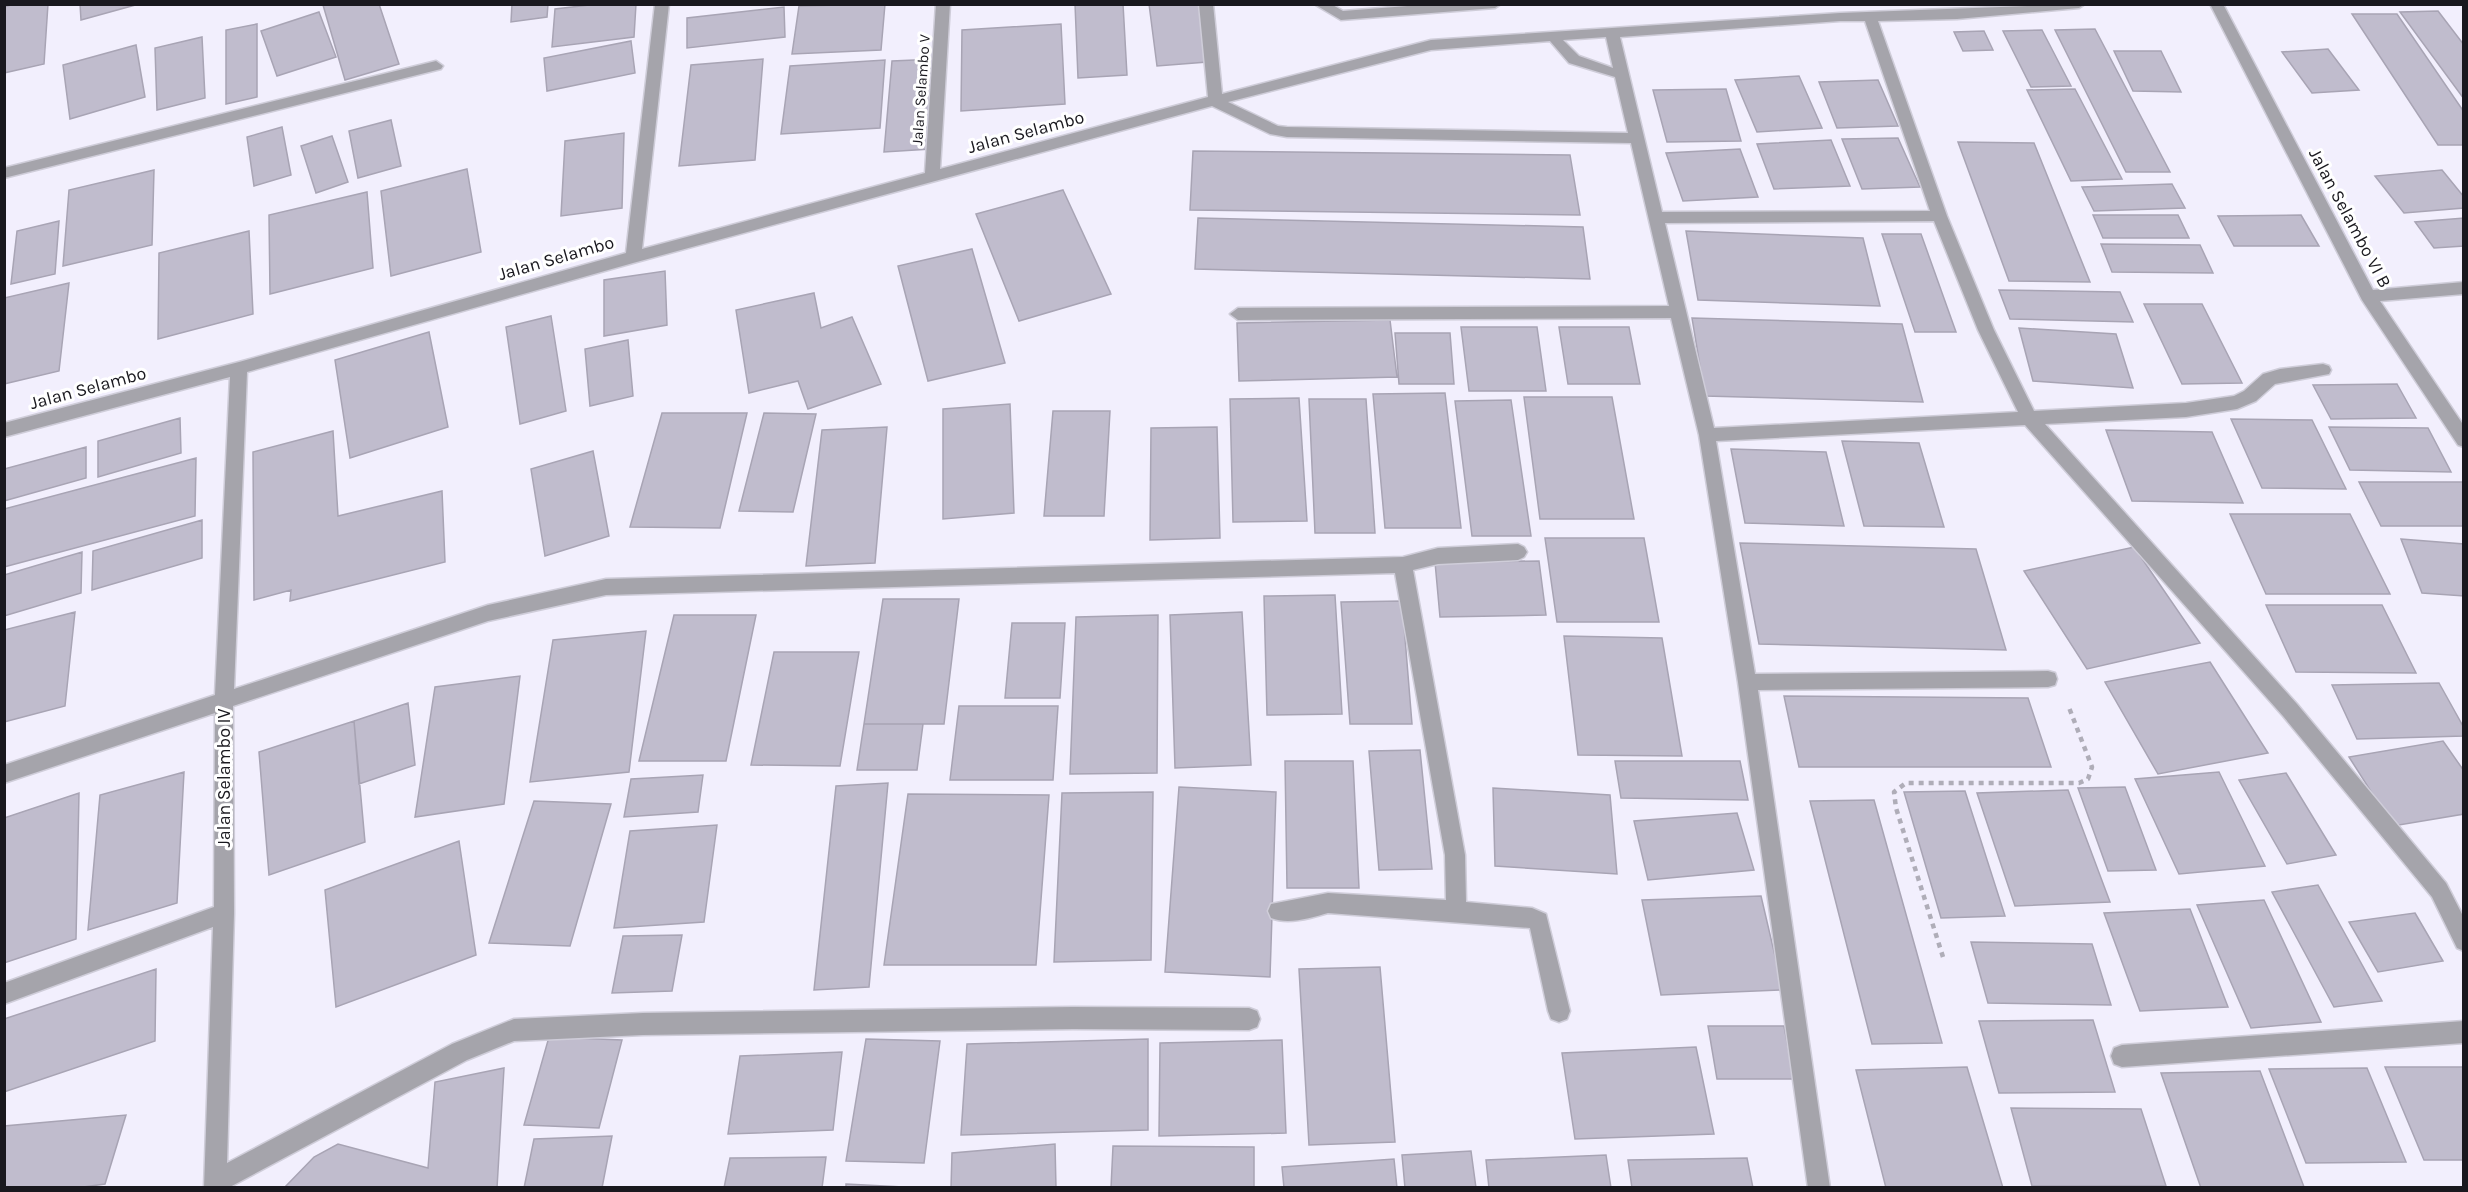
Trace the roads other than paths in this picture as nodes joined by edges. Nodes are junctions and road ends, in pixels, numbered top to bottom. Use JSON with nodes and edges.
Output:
{"nodes":[{"id":1,"x":662,"y":4,"type":"edge"},
{"id":2,"x":943,"y":4,"type":"edge"},
{"id":3,"x":1206,"y":4,"type":"edge"},
{"id":4,"x":1320,"y":4,"type":"edge"},
{"id":5,"x":1495,"y":4,"type":"edge"},
{"id":6,"x":2079,"y":4,"type":"edge"},
{"id":7,"x":2216,"y":4,"type":"edge"},
{"id":8,"x":1870,"y":17,"type":"junction"},
{"id":9,"x":1612,"y":33,"type":"junction"},
{"id":10,"x":1554,"y":37,"type":"junction"},
{"id":11,"x":436,"y":66,"type":"dead end"},
{"id":12,"x":1622,"y":74,"type":"junction"},
{"id":13,"x":1216,"y":102,"type":"junction"},
{"id":14,"x":1637,"y":138,"type":"junction"},
{"id":15,"x":4,"y":174,"type":"edge"},
{"id":16,"x":932,"y":177,"type":"junction"},
{"id":17,"x":1939,"y":216,"type":"junction"},
{"id":18,"x":1655,"y":218,"type":"junction"},
{"id":19,"x":633,"y":257,"type":"junction"},
{"id":20,"x":2463,"y":288,"type":"edge"},
{"id":21,"x":2368,"y":296,"type":"junction"},
{"id":22,"x":1678,"y":312,"type":"junction"},
{"id":23,"x":1238,"y":314,"type":"dead end"},
{"id":24,"x":238,"y":368,"type":"junction"},
{"id":25,"x":2323,"y":370,"type":"dead end"},
{"id":26,"x":2030,"y":419,"type":"junction"},
{"id":27,"x":4,"y":430,"type":"edge"},
{"id":28,"x":1707,"y":435,"type":"junction"},
{"id":29,"x":2463,"y":440,"type":"edge"},
{"id":30,"x":1518,"y":552,"type":"dead end"},
{"id":31,"x":1402,"y":565,"type":"junction"},
{"id":32,"x":2048,"y":679,"type":"road end"},
{"id":33,"x":1747,"y":682,"type":"junction"},
{"id":34,"x":224,"y":700,"type":"junction"},
{"id":35,"x":4,"y":774,"type":"edge"},
{"id":36,"x":1278,"y":911,"type":"dead end"},
{"id":37,"x":1456,"y":911,"type":"junction"},
{"id":38,"x":224,"y":913,"type":"junction"},
{"id":39,"x":2463,"y":941,"type":"edge"},
{"id":40,"x":4,"y":994,"type":"edge"},
{"id":41,"x":1559,"y":1011,"type":"dead end"},
{"id":42,"x":1249,"y":1019,"type":"dead end"},
{"id":43,"x":2463,"y":1032,"type":"edge"},
{"id":44,"x":2122,"y":1056,"type":"dead end"},
{"id":45,"x":215,"y":1185,"type":"edge"},
{"id":46,"x":1819,"y":1188,"type":"edge"}],
"edges":[{"from":1,"to":19,"type":"street"},
{"from":2,"to":16,"type":"street","name":"Jalan Selambo V"},
{"from":3,"to":13,"type":"street"},
{"from":4,"to":5,"type":"street"},
{"from":6,"to":8,"type":"street","name":"Jalan Selambo"},
{"from":7,"to":21,"type":"street","name":"Jalan Selambo VI B"},
{"from":8,"to":9,"type":"street","name":"Jalan Selambo"},
{"from":8,"to":17,"type":"street"},
{"from":9,"to":10,"type":"street","name":"Jalan Selambo"},
{"from":9,"to":12,"type":"street"},
{"from":10,"to":12,"type":"street"},
{"from":10,"to":13,"type":"street","name":"Jalan Selambo"},
{"from":11,"to":15,"type":"street"},
{"from":12,"to":14,"type":"street"},
{"from":13,"to":14,"type":"street"},
{"from":13,"to":16,"type":"street","name":"Jalan Selambo"},
{"from":14,"to":18,"type":"street"},
{"from":16,"to":19,"type":"street","name":"Jalan Selambo"},
{"from":17,"to":18,"type":"street"},
{"from":17,"to":26,"type":"street"},
{"from":18,"to":22,"type":"street"},
{"from":19,"to":24,"type":"street","name":"Jalan Selambo"},
{"from":20,"to":21,"type":"street"},
{"from":21,"to":29,"type":"street","name":"Jalan Selambo VI B"},
{"from":22,"to":23,"type":"street"},
{"from":22,"to":28,"type":"street"},
{"from":24,"to":27,"type":"street","name":"Jalan Selambo"},
{"from":24,"to":34,"type":"street","name":"Jalan Selambo IV"},
{"from":25,"to":26,"type":"street"},
{"from":26,"to":28,"type":"street"},
{"from":26,"to":39,"type":"street"},
{"from":28,"to":33,"type":"street"},
{"from":30,"to":31,"type":"street"},
{"from":31,"to":34,"type":"street"},
{"from":31,"to":37,"type":"street"},
{"from":32,"to":33,"type":"street"},
{"from":33,"to":46,"type":"street"},
{"from":34,"to":35,"type":"street"},
{"from":34,"to":38,"type":"street","name":"Jalan Selambo IV"},
{"from":36,"to":37,"type":"street"},
{"from":37,"to":41,"type":"street"},
{"from":38,"to":40,"type":"street"},
{"from":38,"to":45,"type":"street","name":"Jalan Selambo IV"},
{"from":42,"to":45,"type":"street"},
{"from":43,"to":44,"type":"street"}]}
